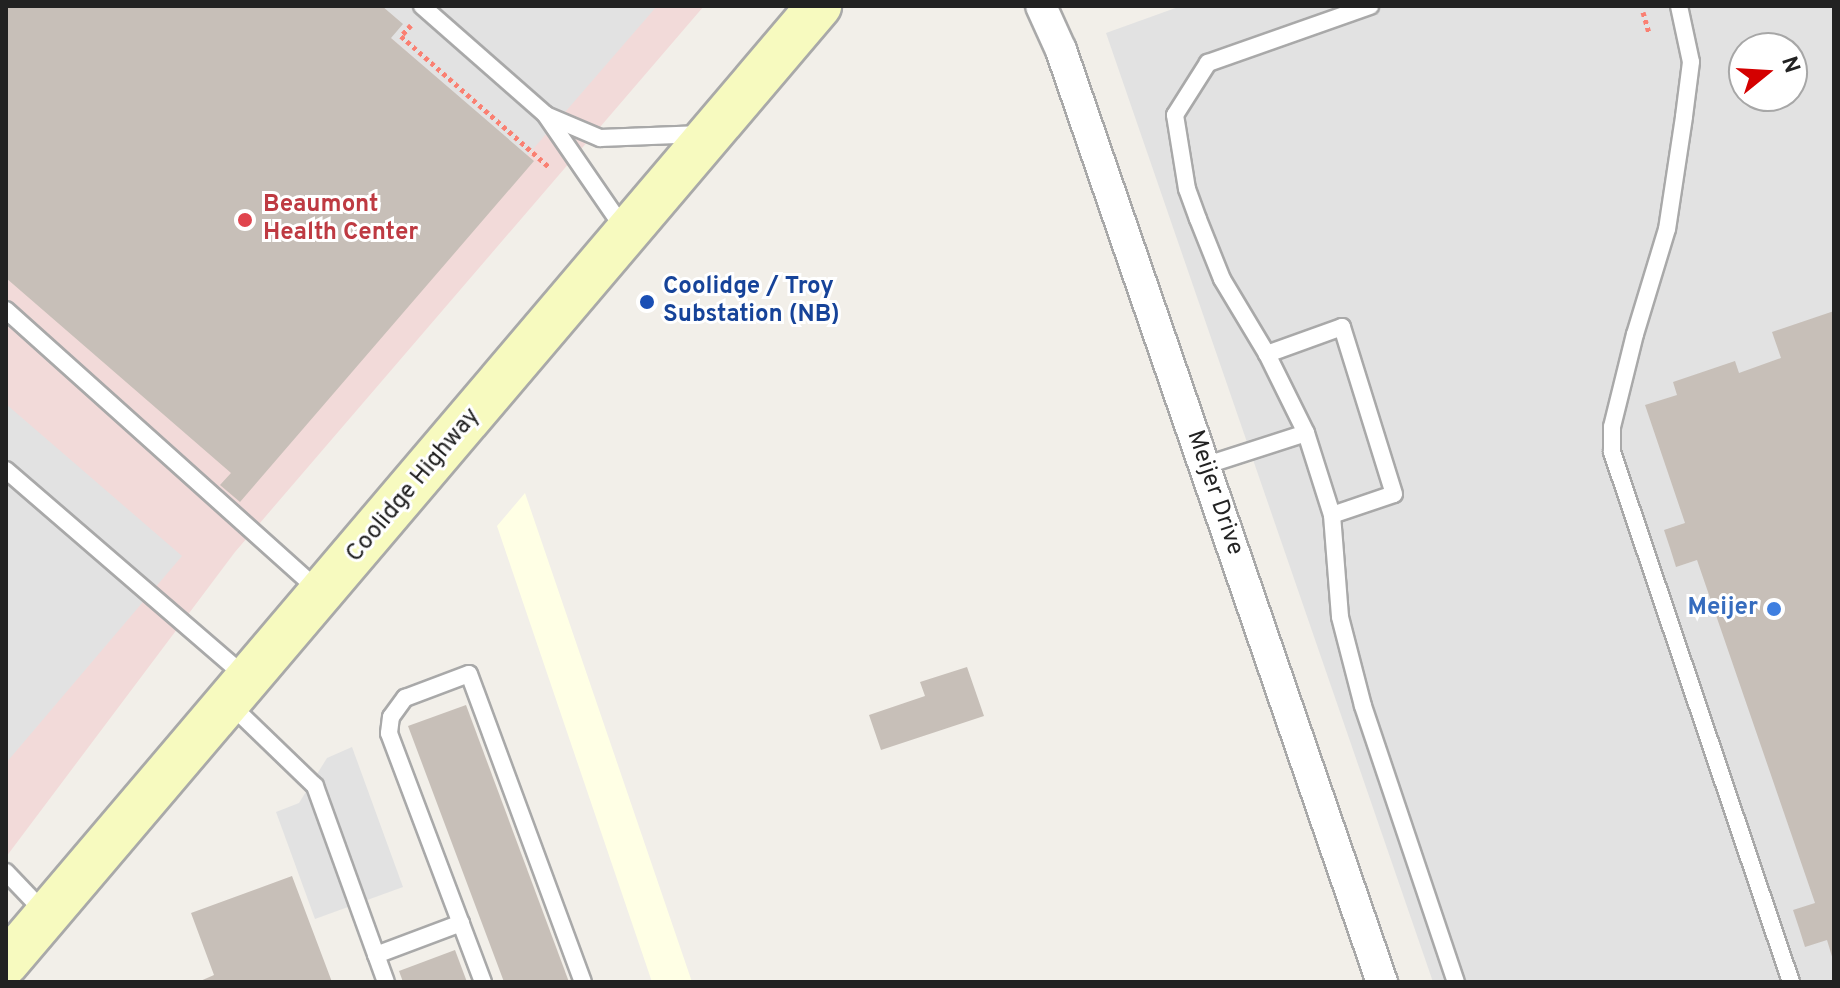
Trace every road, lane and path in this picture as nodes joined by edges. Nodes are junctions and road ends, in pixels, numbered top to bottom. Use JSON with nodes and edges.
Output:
{"nodes":[{"id":1,"x":422,"y":6,"type":"edge"},
{"id":2,"x":819,"y":6,"type":"edge"},
{"id":3,"x":1041,"y":6,"type":"edge"},
{"id":4,"x":1370,"y":6,"type":"edge"},
{"id":5,"x":1679,"y":6,"type":"edge"},
{"id":6,"x":1643,"y":12,"type":"dead end"},
{"id":7,"x":402,"y":15,"type":"dead end"},
{"id":8,"x":1649,"y":33,"type":"dead end"},
{"id":9,"x":545,"y":114,"type":"junction"},
{"id":10,"x":711,"y":133,"type":"junction"},
{"id":11,"x":552,"y":170,"type":"dead end"},
{"id":12,"x":627,"y":233,"type":"junction"},
{"id":13,"x":6,"y":310,"type":"edge"},
{"id":14,"x":1267,"y":354,"type":"junction"},
{"id":15,"x":1306,"y":433,"type":"junction"},
{"id":16,"x":1204,"y":466,"type":"junction"},
{"id":17,"x":6,"y":470,"type":"edge"},
{"id":18,"x":1332,"y":515,"type":"junction"},
{"id":19,"x":323,"y":594,"type":"junction"},
{"id":20,"x":240,"y":692,"type":"junction"},
{"id":21,"x":6,"y":872,"type":"edge"},
{"id":22,"x":48,"y":916,"type":"junction"},
{"id":23,"x":461,"y":923,"type":"junction"},
{"id":24,"x":376,"y":955,"type":"junction"},
{"id":25,"x":6,"y":963,"type":"edge"},
{"id":26,"x":386,"y":982,"type":"edge"},
{"id":27,"x":483,"y":982,"type":"edge"},
{"id":28,"x":583,"y":982,"type":"edge"},
{"id":29,"x":1382,"y":982,"type":"edge"},
{"id":30,"x":1456,"y":982,"type":"edge"},
{"id":31,"x":1791,"y":982,"type":"edge"}],
"edges":[{"from":1,"to":9,"type":"lane"},
{"from":2,"to":10,"type":"main road","name":"Coolidge Highway"},
{"from":3,"to":16,"type":"street","name":"Meijer Drive"},
{"from":4,"to":14,"type":"lane"},
{"from":5,"to":31,"type":"lane"},
{"from":6,"to":8,"type":"path"},
{"from":7,"to":11,"type":"path"},
{"from":9,"to":10,"type":"lane"},
{"from":9,"to":12,"type":"lane"},
{"from":10,"to":12,"type":"main road","name":"Coolidge Highway"},
{"from":12,"to":19,"type":"main road","name":"Coolidge Highway"},
{"from":13,"to":19,"type":"lane"},
{"from":14,"to":15,"type":"lane"},
{"from":14,"to":18,"type":"lane"},
{"from":15,"to":16,"type":"lane"},
{"from":15,"to":18,"type":"lane"},
{"from":16,"to":29,"type":"street","name":"Meijer Drive"},
{"from":17,"to":20,"type":"lane"},
{"from":18,"to":30,"type":"lane"},
{"from":19,"to":20,"type":"main road","name":"Coolidge Highway"},
{"from":20,"to":22,"type":"main road","name":"Coolidge Highway"},
{"from":20,"to":24,"type":"lane"},
{"from":21,"to":22,"type":"lane"},
{"from":22,"to":25,"type":"main road","name":"Coolidge Highway"},
{"from":23,"to":24,"type":"lane"},
{"from":23,"to":27,"type":"lane"},
{"from":23,"to":28,"type":"lane"},
{"from":24,"to":26,"type":"lane"}]}
